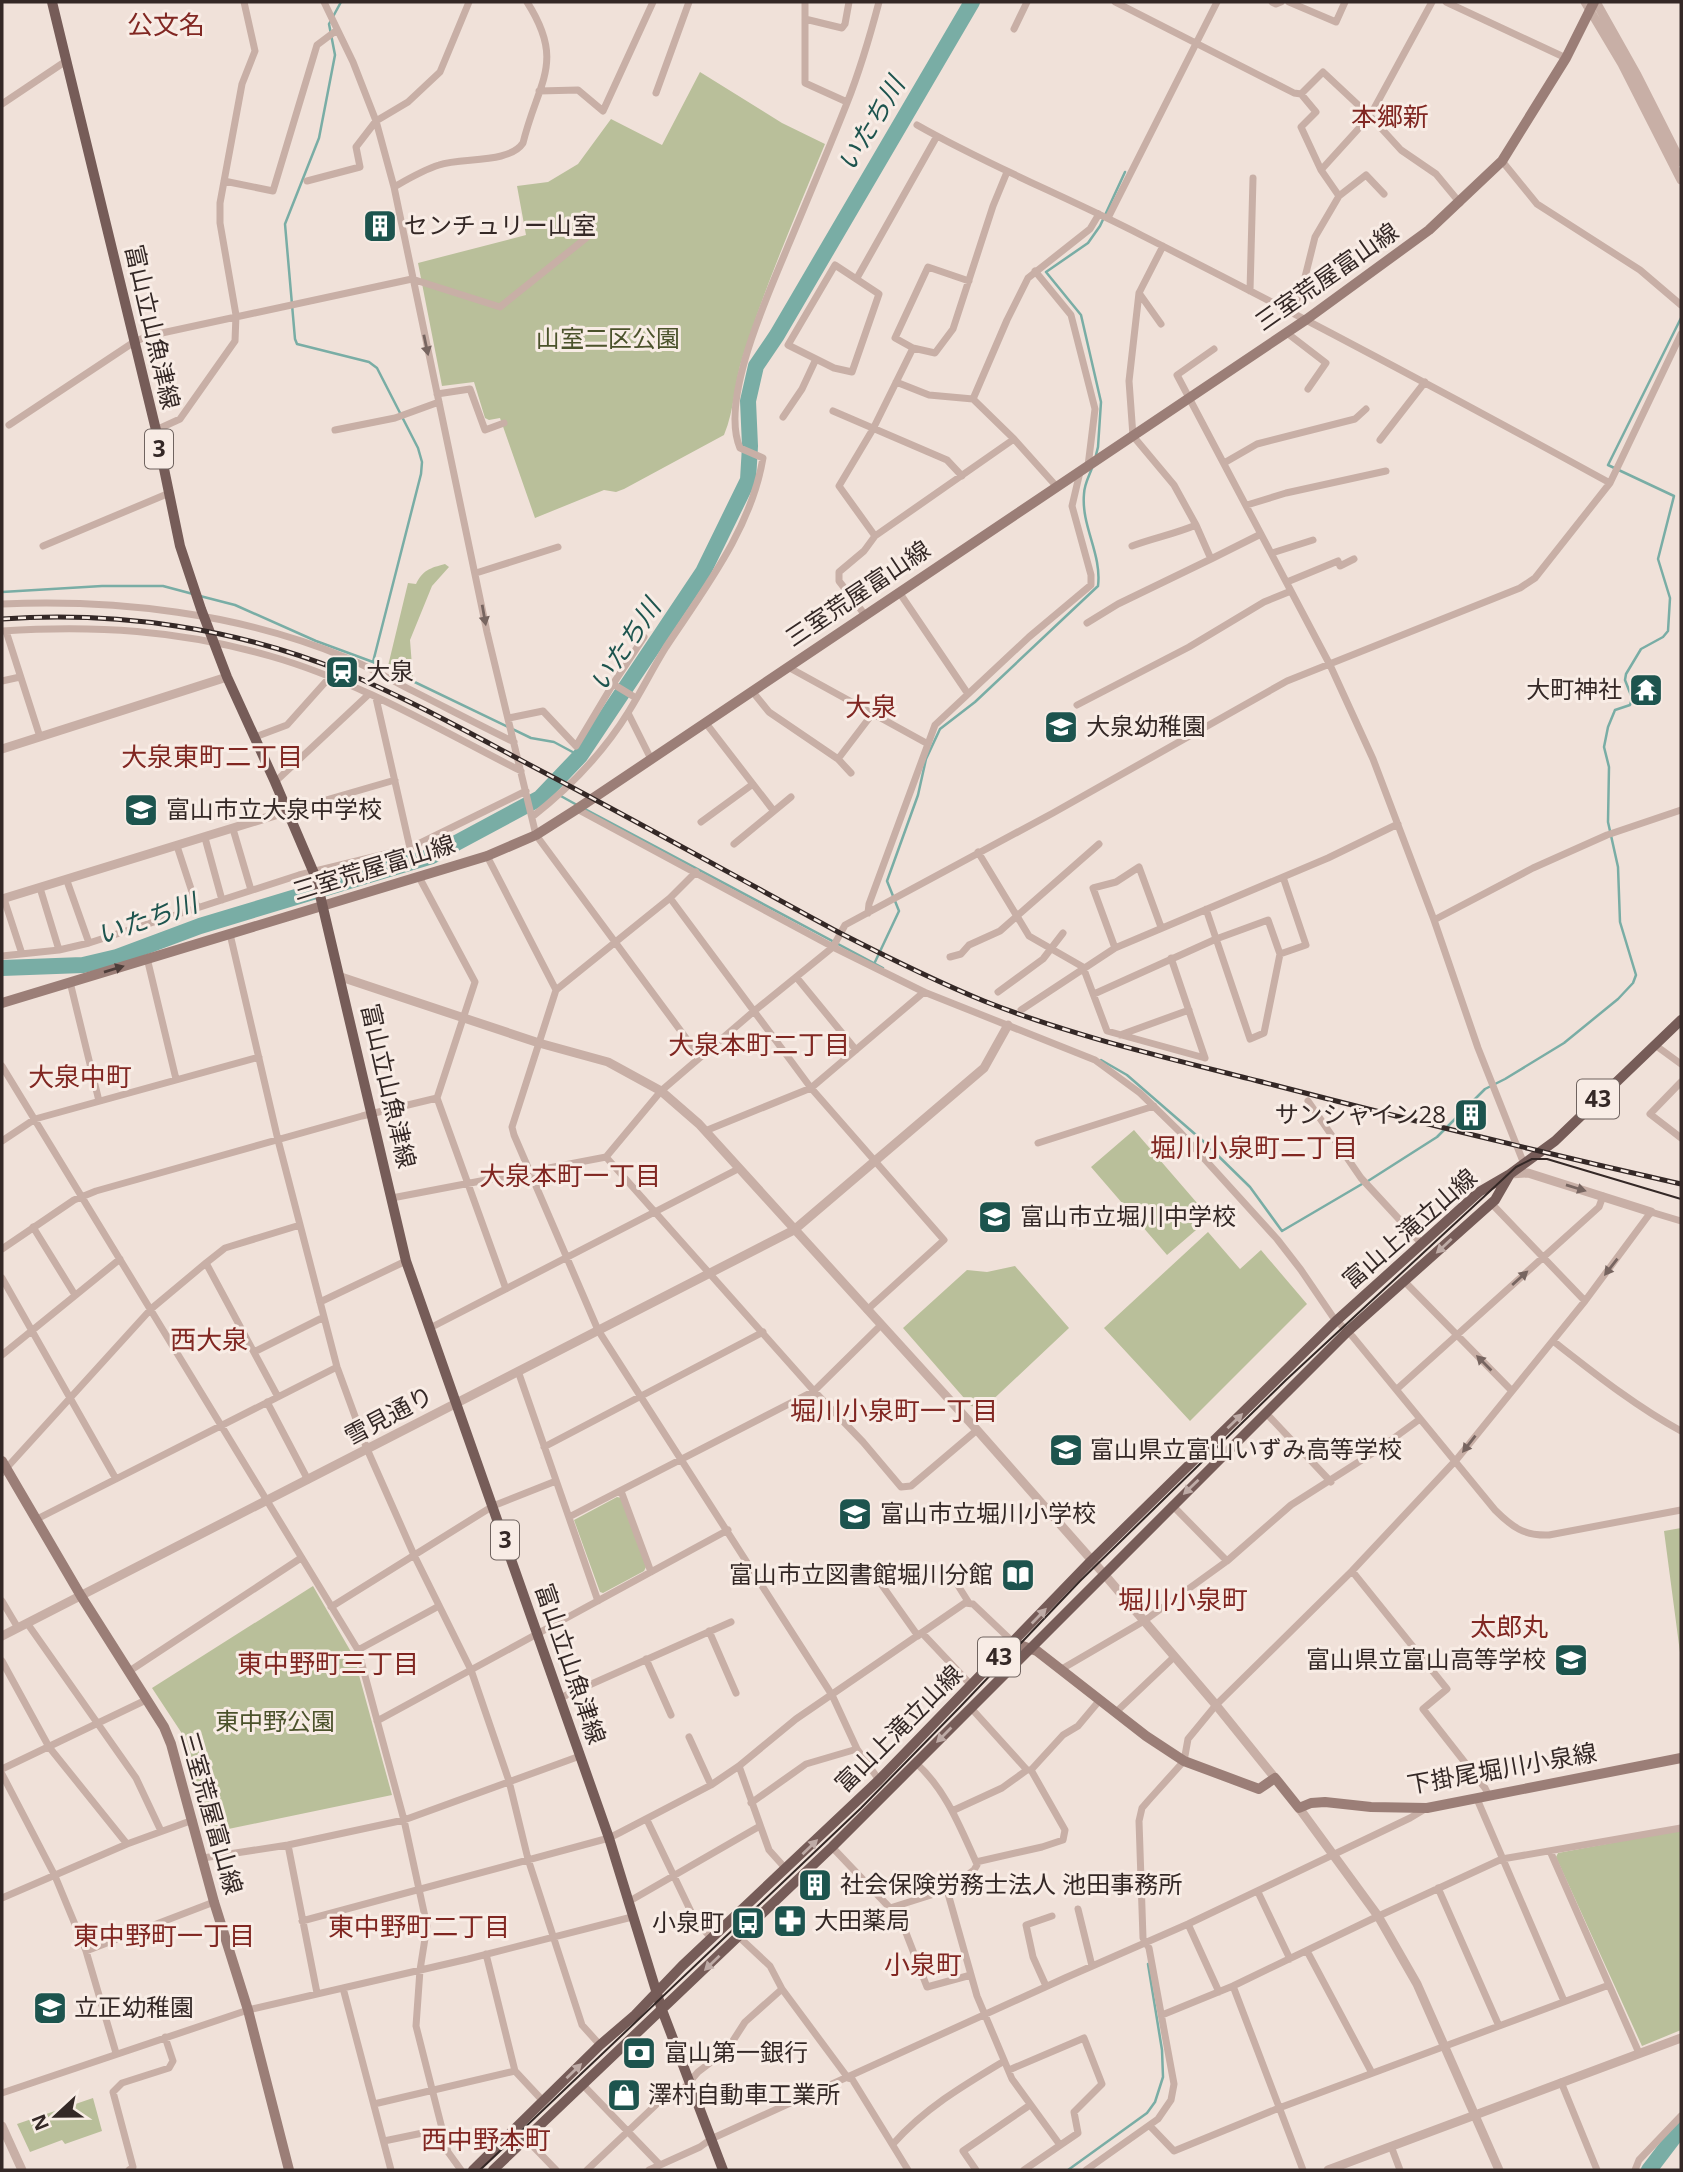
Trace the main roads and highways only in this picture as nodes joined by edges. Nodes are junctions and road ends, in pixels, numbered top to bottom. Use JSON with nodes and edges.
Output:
{"nodes":[{"id":1,"x":52,"y":2,"type":"edge"},
{"id":2,"x":1591,"y":4,"type":"edge"},
{"id":3,"x":323,"y":902,"type":"junction"},
{"id":4,"x":2,"y":1003,"type":"edge"},
{"id":5,"x":1681,"y":1020,"type":"edge"},
{"id":6,"x":1510,"y":1174,"type":"junction"},
{"id":7,"x":3,"y":1467,"type":"edge"},
{"id":8,"x":1014,"y":1643,"type":"junction"},
{"id":9,"x":1030,"y":1648,"type":"junction"},
{"id":10,"x":1681,"y":1758,"type":"edge"},
{"id":11,"x":656,"y":1992,"type":"junction"},
{"id":12,"x":662,"y":2010,"type":"junction"},
{"id":13,"x":289,"y":2170,"type":"edge"},
{"id":14,"x":473,"y":2170,"type":"edge"},
{"id":15,"x":493,"y":2170,"type":"edge"},
{"id":16,"x":723,"y":2170,"type":"edge"}],
"edges":[{"from":1,"to":3,"type":"main road","name":"富山立山魚津線","number":"3"},
{"from":2,"to":3,"type":"main road","name":"三室荒屋富山線"},
{"from":4,"to":3,"type":"main road","name":"三室荒屋富山線","one_way":true},
{"from":3,"to":11,"type":"main road","name":"富山立山魚津線","number":"3"},
{"from":5,"to":6,"type":"main road","number":"43"},
{"from":8,"to":6,"type":"main road","name":"富山上滝立山線","number":"43","one_way":true},
{"from":6,"to":9,"type":"main road","name":"富山上滝立山線","number":"43","one_way":true},
{"from":7,"to":13,"type":"main road","name":"三室荒屋富山線"},
{"from":8,"to":9,"type":"main road"},
{"from":11,"to":8,"type":"main road","name":"富山上滝立山線","number":"43","one_way":true},
{"from":9,"to":10,"type":"main road","name":"下掛尾堀川小泉線"},
{"from":9,"to":12,"type":"main road","name":"富山上滝立山線","number":"43","one_way":true},
{"from":11,"to":12,"type":"main road","name":"富山立山魚津線","number":"3"},
{"from":14,"to":11,"type":"main road","name":"富山上滝立山線","number":"43","one_way":true},
{"from":12,"to":15,"type":"main road","name":"富山上滝立山線","number":"43"},
{"from":12,"to":16,"type":"main road","name":"富山立山魚津線","number":"3"}]}
